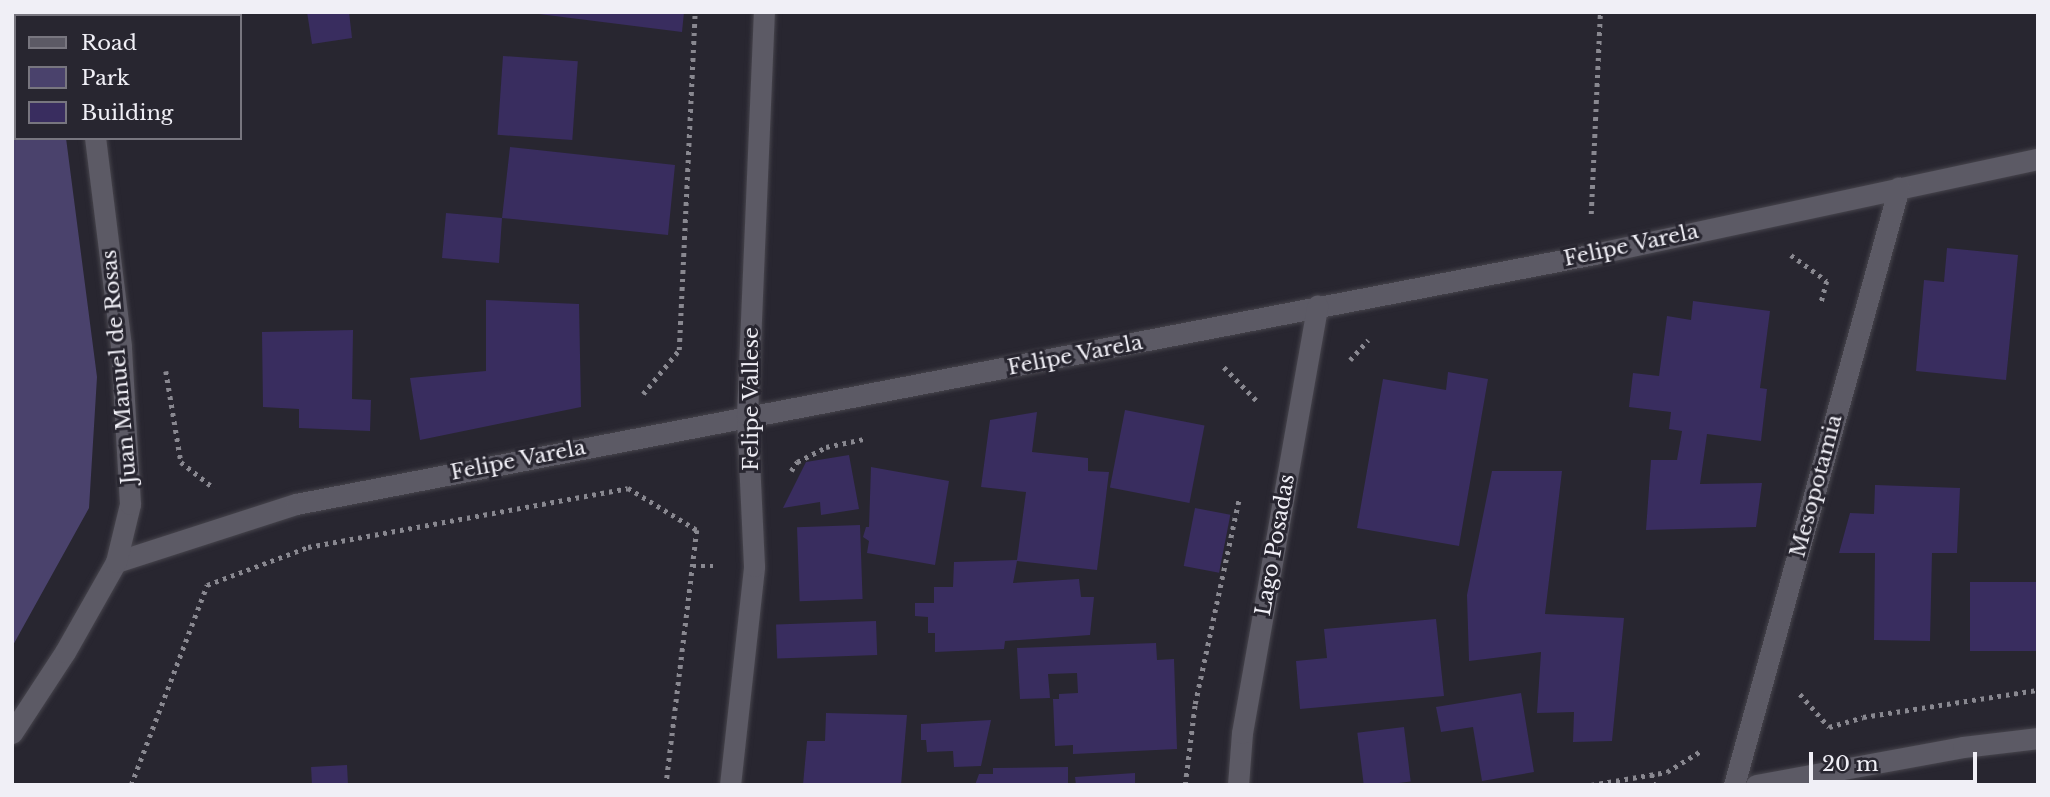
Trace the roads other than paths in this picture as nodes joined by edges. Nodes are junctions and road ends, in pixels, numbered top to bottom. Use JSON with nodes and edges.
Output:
{"nodes":[{"id":1,"x":764,"y":12,"type":"edge"},
{"id":2,"x":95,"y":140,"type":"edge"},
{"id":3,"x":2038,"y":159,"type":"edge"},
{"id":4,"x":1899,"y":187,"type":"junction"},
{"id":5,"x":1317,"y":306,"type":"junction"},
{"id":6,"x":747,"y":415,"type":"junction"},
{"id":7,"x":116,"y":562,"type":"junction"},
{"id":8,"x":12,"y":733,"type":"edge"},
{"id":9,"x":2038,"y":738,"type":"edge"},
{"id":10,"x":730,"y":785,"type":"edge"},
{"id":11,"x":1238,"y":785,"type":"edge"},
{"id":12,"x":1734,"y":785,"type":"edge"},
{"id":13,"x":1756,"y":785,"type":"edge"}],
"edges":[{"from":1,"to":6,"type":"street","name":"Felipe Vallese"},
{"from":2,"to":7,"type":"street","name":"Juan Manuel de Rosas"},
{"from":3,"to":4,"type":"street","name":"Felipe Varela"},
{"from":4,"to":5,"type":"street","name":"Felipe Varela"},
{"from":4,"to":12,"type":"street","name":"Mesopotamia"},
{"from":5,"to":6,"type":"street","name":"Felipe Varela"},
{"from":5,"to":11,"type":"street","name":"Lago Posadas"},
{"from":6,"to":7,"type":"street","name":"Felipe Varela"},
{"from":6,"to":10,"type":"street","name":"Felipe Vallese"},
{"from":7,"to":8,"type":"street","name":"Juan Manuel de Rosas"},
{"from":9,"to":13,"type":"street"}]}
